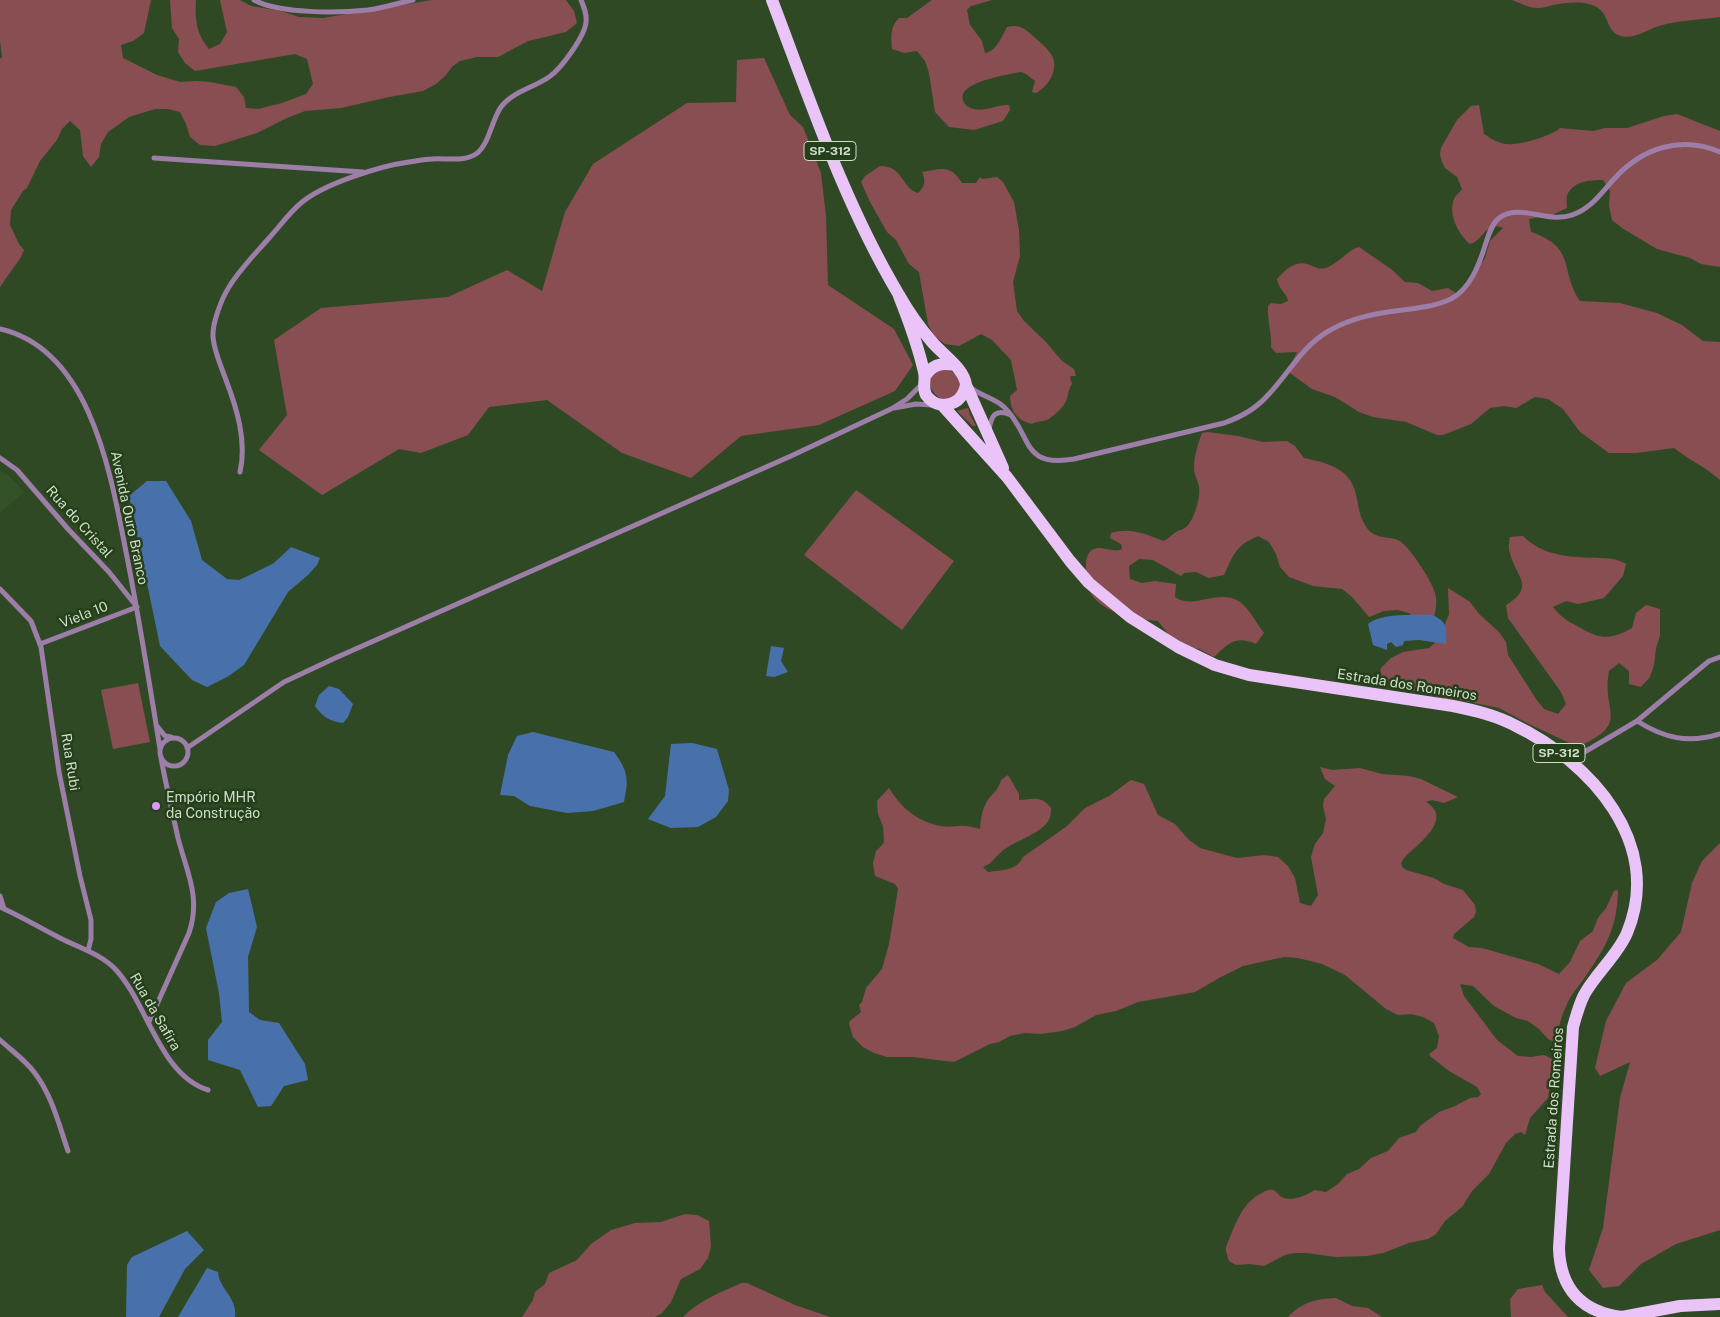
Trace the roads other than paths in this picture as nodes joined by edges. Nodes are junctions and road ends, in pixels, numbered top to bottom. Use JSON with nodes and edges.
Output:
{"nodes":[{"id":1,"x":254,"y":0,"type":"edge"},
{"id":2,"x":413,"y":0,"type":"edge"},
{"id":3,"x":581,"y":0,"type":"edge"},
{"id":4,"x":772,"y":0,"type":"edge"},
{"id":5,"x":1720,"y":152,"type":"edge"},
{"id":6,"x":154,"y":158,"type":"dead end"},
{"id":7,"x":366,"y":172,"type":"junction"},
{"id":8,"x":899,"y":296,"type":"junction"},
{"id":9,"x":0,"y":329,"type":"edge"},
{"id":10,"x":954,"y":365,"type":"junction"},
{"id":11,"x":924,"y":379,"type":"junction"},
{"id":12,"x":966,"y":385,"type":"junction"},
{"id":13,"x":942,"y":405,"type":"junction"},
{"id":14,"x":891,"y":408,"type":"junction"},
{"id":15,"x":1011,"y":415,"type":"junction"},
{"id":16,"x":989,"y":434,"type":"junction"},
{"id":17,"x":0,"y":458,"type":"edge"},
{"id":18,"x":240,"y":472,"type":"dead end"},
{"id":19,"x":1007,"y":477,"type":"junction"},
{"id":20,"x":0,"y":589,"type":"edge"},
{"id":21,"x":137,"y":607,"type":"junction"},
{"id":22,"x":40,"y":644,"type":"junction"},
{"id":23,"x":1720,"y":657,"type":"edge"},
{"id":24,"x":1637,"y":721,"type":"junction"},
{"id":25,"x":156,"y":726,"type":"junction"},
{"id":26,"x":1720,"y":734,"type":"edge"},
{"id":27,"x":175,"y":738,"type":"junction"},
{"id":28,"x":187,"y":748,"type":"junction"},
{"id":29,"x":160,"y":749,"type":"junction"},
{"id":30,"x":161,"y":758,"type":"junction"},
{"id":31,"x":1569,"y":761,"type":"junction"},
{"id":32,"x":170,"y":765,"type":"junction"},
{"id":33,"x":166,"y":781,"type":"junction"},
{"id":34,"x":0,"y":896,"type":"edge"},
{"id":35,"x":2,"y":908,"type":"edge"},
{"id":36,"x":88,"y":951,"type":"junction"},
{"id":37,"x":149,"y":1022,"type":"junction"},
{"id":38,"x":0,"y":1040,"type":"edge"},
{"id":39,"x":208,"y":1090,"type":"dead end"},
{"id":40,"x":68,"y":1151,"type":"dead end"},
{"id":41,"x":1720,"y":1304,"type":"edge"},
{"id":42,"x":1622,"y":1317,"type":"edge"}],
"edges":[{"from":1,"to":2,"type":"street"},
{"from":3,"to":7,"type":"street"},
{"from":4,"to":8,"type":"main road","name":"Estrada dos Romeiros","number":"SP-312"},
{"from":5,"to":15,"type":"street"},
{"from":6,"to":7,"type":"street"},
{"from":7,"to":18,"type":"street"},
{"from":8,"to":10,"type":"main road","name":"Estrada dos Romeiros","number":"SP-312"},
{"from":8,"to":11,"type":"main road","name":"Estrada dos Romeiros","number":"SP-312"},
{"from":9,"to":21,"type":"street","name":"Avenida Ouro Branco"},
{"from":10,"to":11,"type":"main road"},
{"from":10,"to":12,"type":"main road","name":"Estrada dos Romeiros","number":"SP-312"},
{"from":11,"to":13,"type":"main road","name":"Estrada dos Romeiros","number":"SP-312"},
{"from":11,"to":14,"type":"street"},
{"from":12,"to":13,"type":"main road"},
{"from":12,"to":15,"type":"street"},
{"from":12,"to":16,"type":"main road","name":"Estrada dos Romeiros","number":"SP-312"},
{"from":13,"to":14,"type":"street"},
{"from":13,"to":19,"type":"main road","name":"Estrada dos Romeiros","number":"SP-312"},
{"from":14,"to":28,"type":"street"},
{"from":15,"to":16,"type":"street"},
{"from":16,"to":19,"type":"main road","name":"Estrada dos Romeiros","number":"SP-312"},
{"from":17,"to":21,"type":"street","name":"Rua do Cristal"},
{"from":19,"to":31,"type":"main road","name":"Estrada dos Romeiros","number":"SP-312"},
{"from":20,"to":22,"type":"street","name":"Rua Rubi"},
{"from":21,"to":22,"type":"street","name":"Viela 10"},
{"from":21,"to":25,"type":"street","name":"Avenida Ouro Branco"},
{"from":22,"to":36,"type":"street","name":"Rua Rubi"},
{"from":23,"to":24,"type":"street"},
{"from":24,"to":26,"type":"street"},
{"from":24,"to":31,"type":"street"},
{"from":25,"to":27,"type":"street"},
{"from":25,"to":29,"type":"street","name":"Avenida Ouro Branco"},
{"from":27,"to":28,"type":"street"},
{"from":27,"to":29,"type":"street"},
{"from":28,"to":32,"type":"street"},
{"from":29,"to":30,"type":"street"},
{"from":30,"to":32,"type":"street"},
{"from":30,"to":33,"type":"street"},
{"from":31,"to":42,"type":"main road","name":"Estrada dos Romeiros","number":"SP-312"},
{"from":32,"to":33,"type":"street"},
{"from":33,"to":37,"type":"street"},
{"from":34,"to":35,"type":"street"},
{"from":35,"to":36,"type":"street","name":"Rua da Safira"},
{"from":36,"to":37,"type":"street","name":"Rua da Safira"},
{"from":37,"to":39,"type":"street","name":"Rua da Safira"},
{"from":38,"to":40,"type":"street"},
{"from":41,"to":42,"type":"main road","name":"Estrada dos Romeiros","number":"SP-312"}]}
